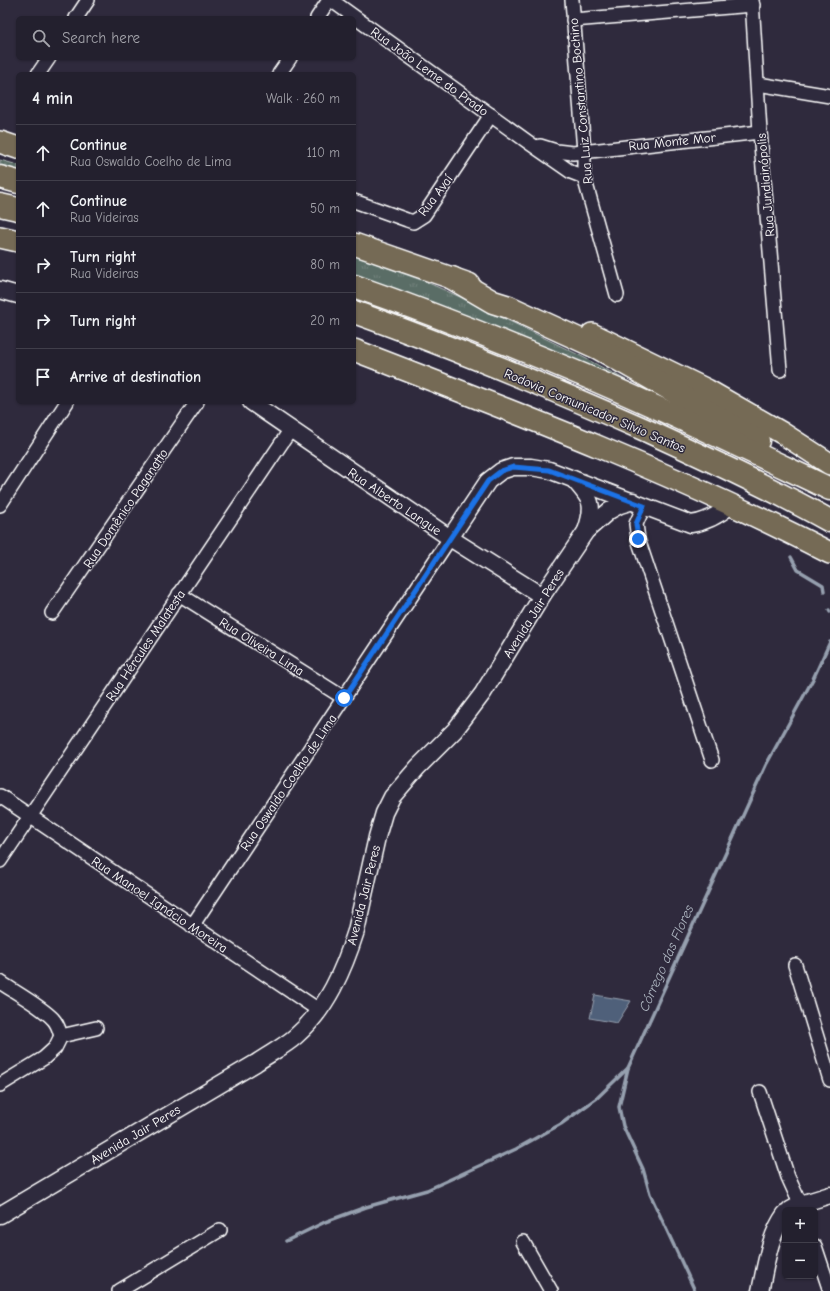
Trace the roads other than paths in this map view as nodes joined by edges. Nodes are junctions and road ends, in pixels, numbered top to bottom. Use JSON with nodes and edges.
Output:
{"nodes":[{"id":1,"x":88,"y":0,"type":"edge"},
{"id":2,"x":330,"y":0,"type":"edge"},
{"id":3,"x":572,"y":0,"type":"edge"},
{"id":4,"x":752,"y":3,"type":"edge"},
{"id":5,"x":77,"y":16,"type":"edge"},
{"id":6,"x":318,"y":16,"type":"edge"},
{"id":7,"x":352,"y":16,"type":"edge"},
{"id":8,"x":356,"y":19,"type":"edge"},
{"id":9,"x":574,"y":20,"type":"junction"},
{"id":10,"x":48,"y":60,"type":"edge"},
{"id":11,"x":289,"y":60,"type":"edge"},
{"id":12,"x":39,"y":72,"type":"edge"},
{"id":13,"x":280,"y":72,"type":"edge"},
{"id":14,"x":758,"y":84,"type":"junction"},
{"id":15,"x":830,"y":96,"type":"edge"},
{"id":16,"x":491,"y":115,"type":"junction"},
{"id":17,"x":760,"y":132,"type":"junction"},
{"id":18,"x":0,"y":142,"type":"edge"},
{"id":19,"x":528,"y":142,"type":"junction"},
{"id":20,"x":16,"y":147,"type":"edge"},
{"id":21,"x":584,"y":151,"type":"junction"},
{"id":22,"x":0,"y":177,"type":"edge"},
{"id":23,"x":584,"y":177,"type":"junction"},
{"id":24,"x":16,"y":181,"type":"edge"},
{"id":25,"x":356,"y":202,"type":"edge"},
{"id":26,"x":0,"y":205,"type":"edge"},
{"id":27,"x":16,"y":209,"type":"edge"},
{"id":28,"x":0,"y":237,"type":"edge"},
{"id":29,"x":16,"y":241,"type":"edge"},
{"id":30,"x":356,"y":245,"type":"edge"},
{"id":31,"x":452,"y":278,"type":"junction"},
{"id":32,"x":356,"y":287,"type":"edge"},
{"id":33,"x":0,"y":290,"type":"edge"},
{"id":34,"x":16,"y":294,"type":"edge"},
{"id":35,"x":617,"y":295,"type":"dead end"},
{"id":36,"x":356,"y":313,"type":"edge"},
{"id":37,"x":356,"y":351,"type":"edge"},
{"id":38,"x":780,"y":370,"type":"dead end"},
{"id":39,"x":66,"y":404,"type":"edge"},
{"id":40,"x":196,"y":404,"type":"edge"},
{"id":41,"x":253,"y":404,"type":"edge"},
{"id":42,"x":291,"y":429,"type":"junction"},
{"id":43,"x":830,"y":464,"type":"edge"},
{"id":44,"x":571,"y":477,"type":"junction"},
{"id":45,"x":830,"y":486,"type":"edge"},
{"id":46,"x":830,"y":489,"type":"edge"},
{"id":47,"x":638,"y":504,"type":"junction"},
{"id":48,"x":0,"y":505,"type":"edge"},
{"id":49,"x":731,"y":505,"type":"junction"},
{"id":50,"x":830,"y":521,"type":"edge"},
{"id":51,"x":586,"y":531,"type":"junction"},
{"id":52,"x":450,"y":538,"type":"junction"},
{"id":53,"x":830,"y":544,"type":"edge"},
{"id":54,"x":830,"y":553,"type":"edge"},
{"id":55,"x":179,"y":594,"type":"junction"},
{"id":56,"x":542,"y":596,"type":"junction"},
{"id":57,"x":52,"y":613,"type":"dead end"},
{"id":58,"x":344,"y":698,"type":"junction"},
{"id":59,"x":712,"y":760,"type":"dead end"},
{"id":60,"x":0,"y":796,"type":"edge"},
{"id":61,"x":30,"y":816,"type":"junction"},
{"id":62,"x":0,"y":861,"type":"edge"},
{"id":63,"x":192,"y":926,"type":"junction"},
{"id":64,"x":795,"y":964,"type":"dead end"},
{"id":65,"x":0,"y":982,"type":"edge"},
{"id":66,"x":320,"y":1011,"type":"junction"},
{"id":67,"x":96,"y":1028,"type":"dead end"},
{"id":68,"x":61,"y":1036,"type":"junction"},
{"id":69,"x":830,"y":1080,"type":"edge"},
{"id":70,"x":0,"y":1085,"type":"edge"},
{"id":71,"x":760,"y":1092,"type":"dead end"},
{"id":72,"x":830,"y":1195,"type":"edge"},
{"id":73,"x":798,"y":1207,"type":"edge"},
{"id":74,"x":800,"y":1207,"type":"edge"},
{"id":75,"x":0,"y":1214,"type":"edge"},
{"id":76,"x":781,"y":1219,"type":"edge"},
{"id":77,"x":220,"y":1230,"type":"dead end"},
{"id":78,"x":523,"y":1242,"type":"dead end"},
{"id":79,"x":818,"y":1255,"type":"edge"},
{"id":80,"x":119,"y":1291,"type":"edge"},
{"id":81,"x":551,"y":1291,"type":"edge"},
{"id":82,"x":760,"y":1291,"type":"edge"},
{"id":83,"x":830,"y":1291,"type":"edge"}],
"edges":[{"from":1,"to":5,"type":"street"},
{"from":2,"to":6,"type":"street"},
{"from":2,"to":7,"type":"street","name":"Rua João Leme do Prado"},
{"from":3,"to":9,"type":"street","name":"Rua Luiz Constantino Bochino"},
{"from":4,"to":9,"type":"street"},
{"from":4,"to":14,"type":"street","name":"Rua Jundiainópolis"},
{"from":8,"to":16,"type":"street","name":"Rua João Leme do Prado"},
{"from":9,"to":21,"type":"street","name":"Rua Luiz Constantino Bochino"},
{"from":10,"to":12,"type":"street"},
{"from":11,"to":13,"type":"street"},
{"from":14,"to":15,"type":"street"},
{"from":14,"to":17,"type":"street","name":"Rua Jundiainópolis"},
{"from":16,"to":19,"type":"street","name":"Rua João Leme do Prado"},
{"from":16,"to":25,"type":"street","name":"Rua Avaí"},
{"from":17,"to":21,"type":"street","name":"Rua Monte Mor"},
{"from":17,"to":38,"type":"street","name":"Rua Jundiainópolis"},
{"from":18,"to":20,"type":"highway"},
{"from":19,"to":21,"type":"street","name":"Rua João Leme do Prado"},
{"from":19,"to":23,"type":"street","name":"Rua João Leme do Prado"},
{"from":21,"to":23,"type":"street","name":"Rua Luiz Constantino Bochino"},
{"from":22,"to":24,"type":"highway"},
{"from":23,"to":35,"type":"street","name":"Rua Luiz Constantino Bochino"},
{"from":26,"to":27,"type":"highway"},
{"from":28,"to":29,"type":"highway"},
{"from":30,"to":31,"type":"highway"},
{"from":31,"to":43,"type":"highway"},
{"from":31,"to":45,"type":"highway"},
{"from":32,"to":46,"type":"highway","name":"Rodovia Comunicador Silvio Santos"},
{"from":33,"to":34,"type":"street"},
{"from":36,"to":50,"type":"highway","name":"Rodovia Comunicador Silvio Santos"},
{"from":37,"to":49,"type":"highway"},
{"from":39,"to":48,"type":"street"},
{"from":40,"to":57,"type":"street","name":"Rua Domênico Paganatto"},
{"from":41,"to":42,"type":"street","name":"Rua Alberto Langue"},
{"from":42,"to":52,"type":"street","name":"Rua Alberto Langue"},
{"from":42,"to":55,"type":"street","name":"Rua Hércules Malatesta"},
{"from":44,"to":47,"type":"street"},
{"from":44,"to":51,"type":"street","name":"Avenida Jair Peres"},
{"from":44,"to":52,"type":"street"},
{"from":47,"to":49,"type":"street"},
{"from":47,"to":51,"type":"street","name":"Avenida Jair Peres"},
{"from":47,"to":59,"type":"street"},
{"from":49,"to":53,"type":"highway"},
{"from":49,"to":54,"type":"highway"},
{"from":51,"to":56,"type":"street","name":"Avenida Jair Peres"},
{"from":52,"to":56,"type":"street","name":"Rua Alberto Langue"},
{"from":52,"to":58,"type":"street","name":"Rua Oswaldo Coelho de Lima"},
{"from":55,"to":58,"type":"street","name":"Rua Oliveira Lima"},
{"from":55,"to":61,"type":"street","name":"Rua Hércules Malatesta"},
{"from":56,"to":66,"type":"street","name":"Avenida Jair Peres"},
{"from":58,"to":63,"type":"street","name":"Rua Oswaldo Coelho de Lima"},
{"from":60,"to":61,"type":"street","name":"Rua Manoel Ignácio Moreira"},
{"from":61,"to":62,"type":"street","name":"Rua Hércules Malatesta"},
{"from":61,"to":63,"type":"street","name":"Rua Manoel Ignácio Moreira"},
{"from":63,"to":66,"type":"street","name":"Rua Manoel Ignácio Moreira"},
{"from":64,"to":69,"type":"street"},
{"from":65,"to":68,"type":"street"},
{"from":66,"to":75,"type":"street","name":"Avenida Jair Peres"},
{"from":67,"to":68,"type":"street"},
{"from":68,"to":70,"type":"street"},
{"from":71,"to":73,"type":"street"},
{"from":72,"to":74,"type":"street"},
{"from":76,"to":82,"type":"street"},
{"from":77,"to":80,"type":"street"},
{"from":78,"to":81,"type":"street"},
{"from":79,"to":83,"type":"street"}]}
